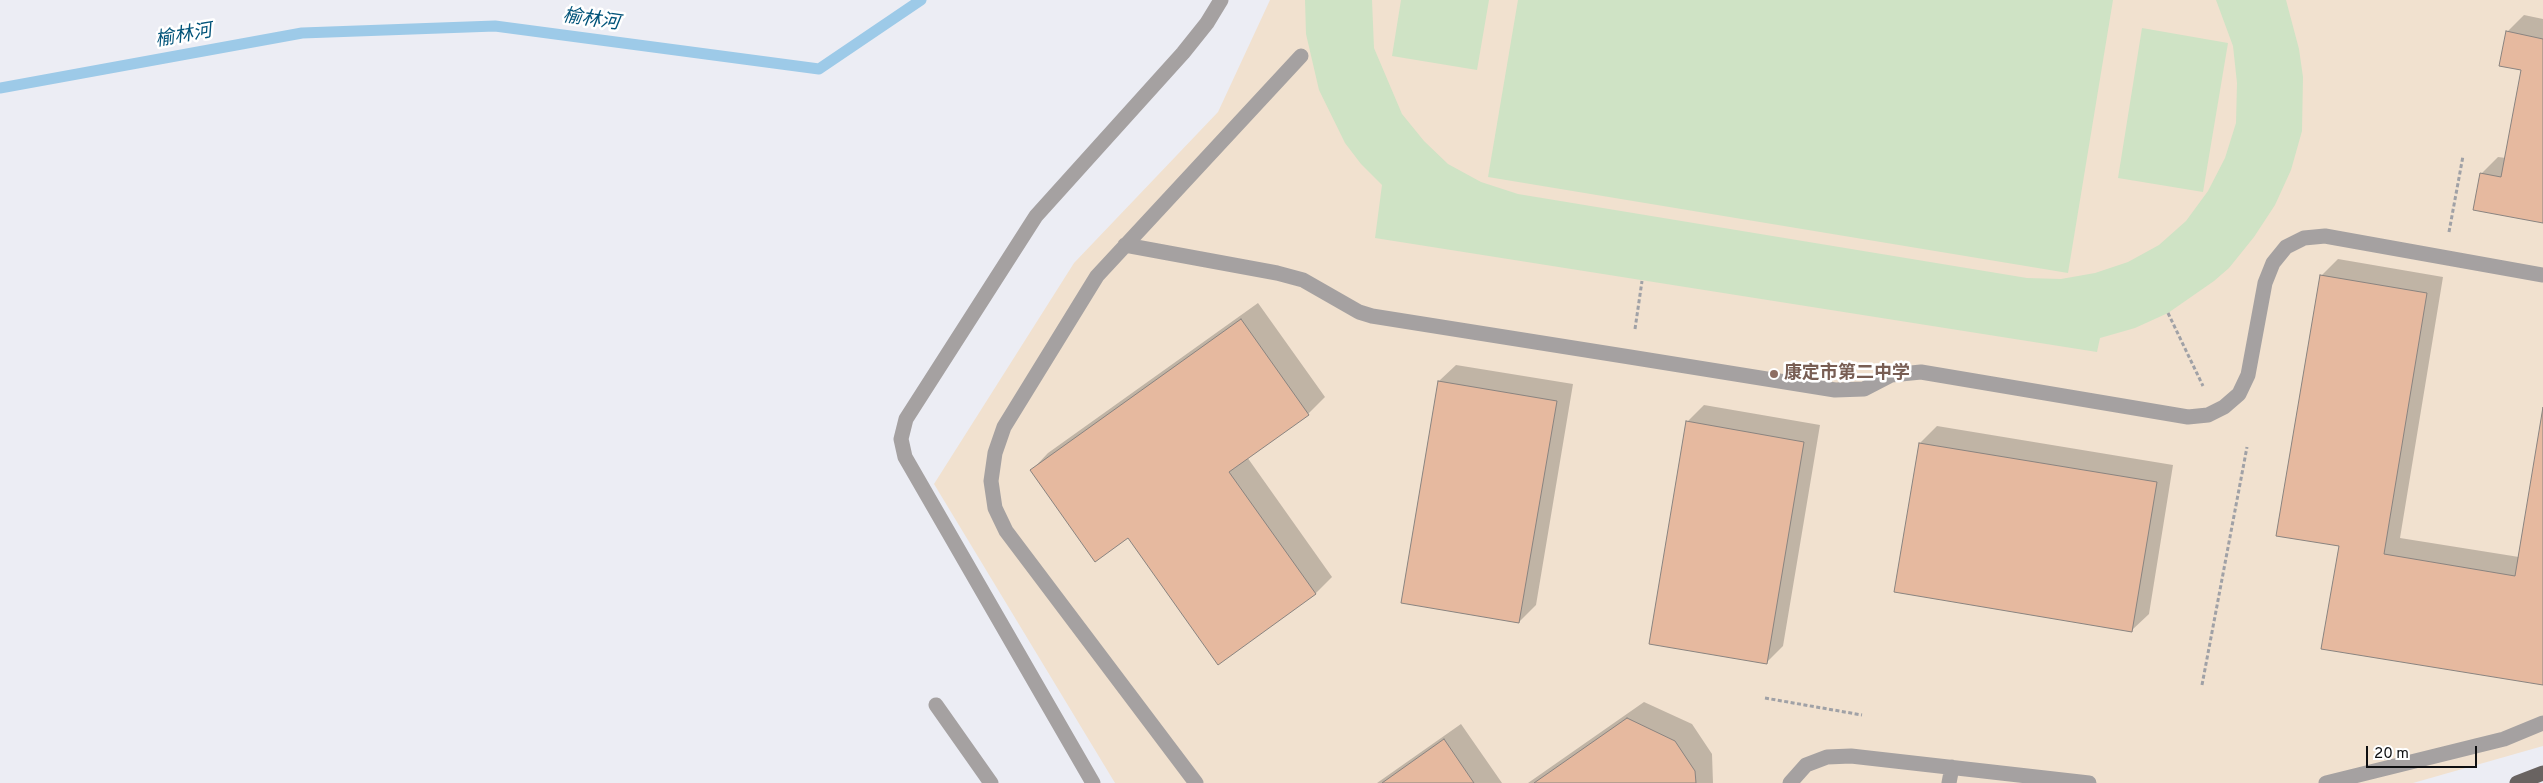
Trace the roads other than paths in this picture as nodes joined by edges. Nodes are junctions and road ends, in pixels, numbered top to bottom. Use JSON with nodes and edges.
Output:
{"nodes":[{"id":1,"x":1221,"y":0,"type":"edge"},
{"id":2,"x":1301,"y":56,"type":"dead end"},
{"id":3,"x":1125,"y":245,"type":"junction"},
{"id":4,"x":2543,"y":275,"type":"edge"},
{"id":5,"x":936,"y":705,"type":"dead end"},
{"id":6,"x":2543,"y":723,"type":"edge"},
{"id":7,"x":1952,"y":767,"type":"junction"},
{"id":8,"x":2543,"y":773,"type":"edge"},
{"id":9,"x":2030,"y":780,"type":"edge"},
{"id":10,"x":991,"y":783,"type":"edge"},
{"id":11,"x":1093,"y":783,"type":"edge"},
{"id":12,"x":1196,"y":783,"type":"edge"},
{"id":13,"x":1790,"y":783,"type":"edge"},
{"id":14,"x":1949,"y":783,"type":"edge"},
{"id":15,"x":2089,"y":783,"type":"edge"},
{"id":16,"x":2326,"y":783,"type":"edge"},
{"id":17,"x":2517,"y":783,"type":"edge"}],
"edges":[{"from":1,"to":11,"type":"street"},
{"from":2,"to":3,"type":"street"},
{"from":3,"to":4,"type":"street"},
{"from":3,"to":12,"type":"street"},
{"from":5,"to":10,"type":"street"},
{"from":6,"to":16,"type":"street"},
{"from":7,"to":9,"type":"street"},
{"from":7,"to":13,"type":"street"},
{"from":7,"to":14,"type":"street"},
{"from":8,"to":17,"type":"main road"},
{"from":9,"to":15,"type":"street"}]}
